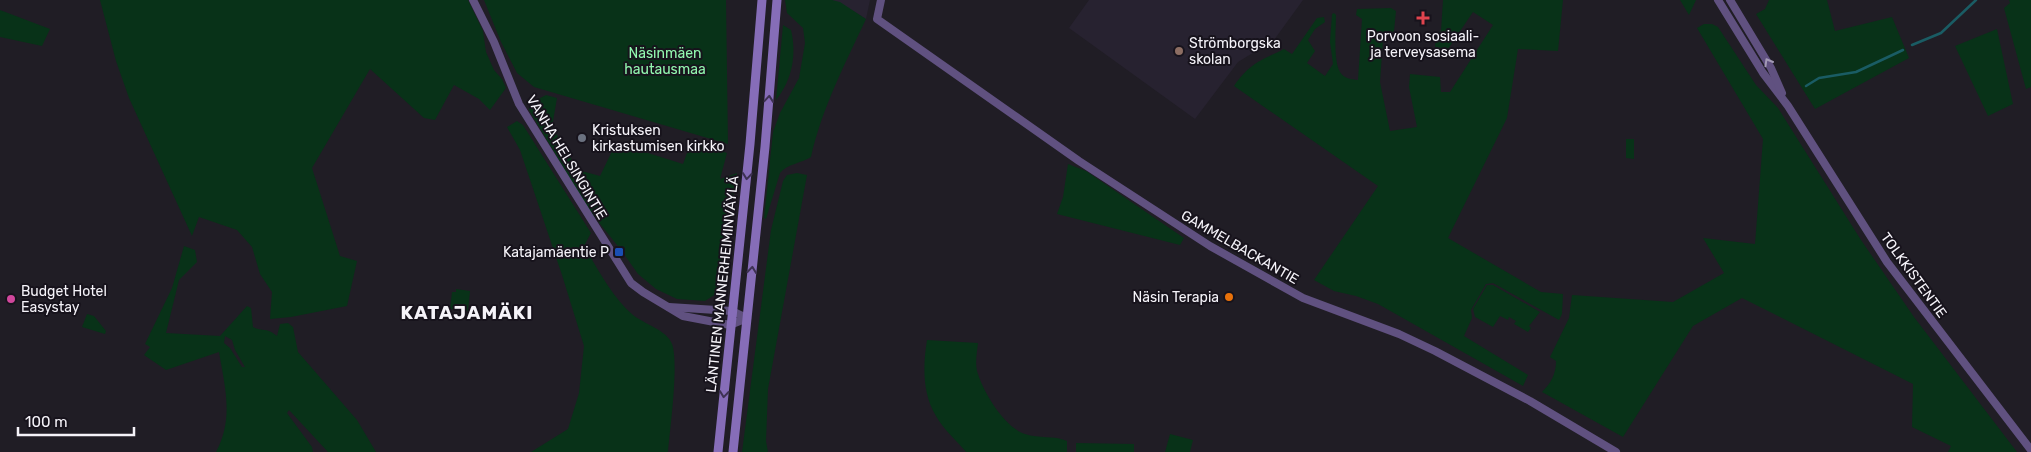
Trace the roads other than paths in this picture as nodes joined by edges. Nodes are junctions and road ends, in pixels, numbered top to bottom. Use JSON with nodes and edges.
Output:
{"nodes":[{"id":1,"x":474,"y":0,"type":"edge"},
{"id":2,"x":762,"y":0,"type":"edge"},
{"id":3,"x":778,"y":0,"type":"edge"},
{"id":4,"x":881,"y":0,"type":"edge"},
{"id":5,"x":1718,"y":0,"type":"edge"},
{"id":6,"x":1730,"y":0,"type":"edge"},
{"id":7,"x":1788,"y":106,"type":"junction"},
{"id":8,"x":667,"y":307,"type":"junction"},
{"id":9,"x":732,"y":311,"type":"junction"},
{"id":10,"x":747,"y":318,"type":"junction"},
{"id":11,"x":730,"y":325,"type":"junction"},
{"id":12,"x":2031,"y":450,"type":"edge"},
{"id":13,"x":718,"y":452,"type":"edge"},
{"id":14,"x":733,"y":452,"type":"edge"},
{"id":15,"x":1616,"y":452,"type":"edge"}],
"edges":[{"from":1,"to":8,"type":"street","name":"VANHA HELSINGINTIE"},
{"from":2,"to":9,"type":"main road","name":"LÄNTINEN MANNERHEIMINVÄYLÄ","one_way":true},
{"from":10,"to":3,"type":"main road","name":"LÄNTINEN MANNERHEIMINVÄYLÄ","one_way":true},
{"from":4,"to":15,"type":"street","name":"GAMMELBACKANTIE"},
{"from":5,"to":7,"type":"street","name":"TOLKKISTENTIE"},
{"from":7,"to":6,"type":"street","name":"TOLKKISTENTIE","one_way":true},
{"from":7,"to":12,"type":"street","name":"TOLKKISTENTIE"},
{"from":8,"to":9,"type":"street"},
{"from":8,"to":11,"type":"street","name":"VANHA HELSINGINTIE"},
{"from":9,"to":10,"type":"street"},
{"from":9,"to":11,"type":"main road","name":"LÄNTINEN MANNERHEIMINVÄYLÄ"},
{"from":10,"to":11,"type":"street"},
{"from":10,"to":14,"type":"main road","name":"LÄNTINEN MANNERHEIMINVÄYLÄ"},
{"from":11,"to":13,"type":"main road","name":"LÄNTINEN MANNERHEIMINVÄYLÄ","one_way":true}]}
